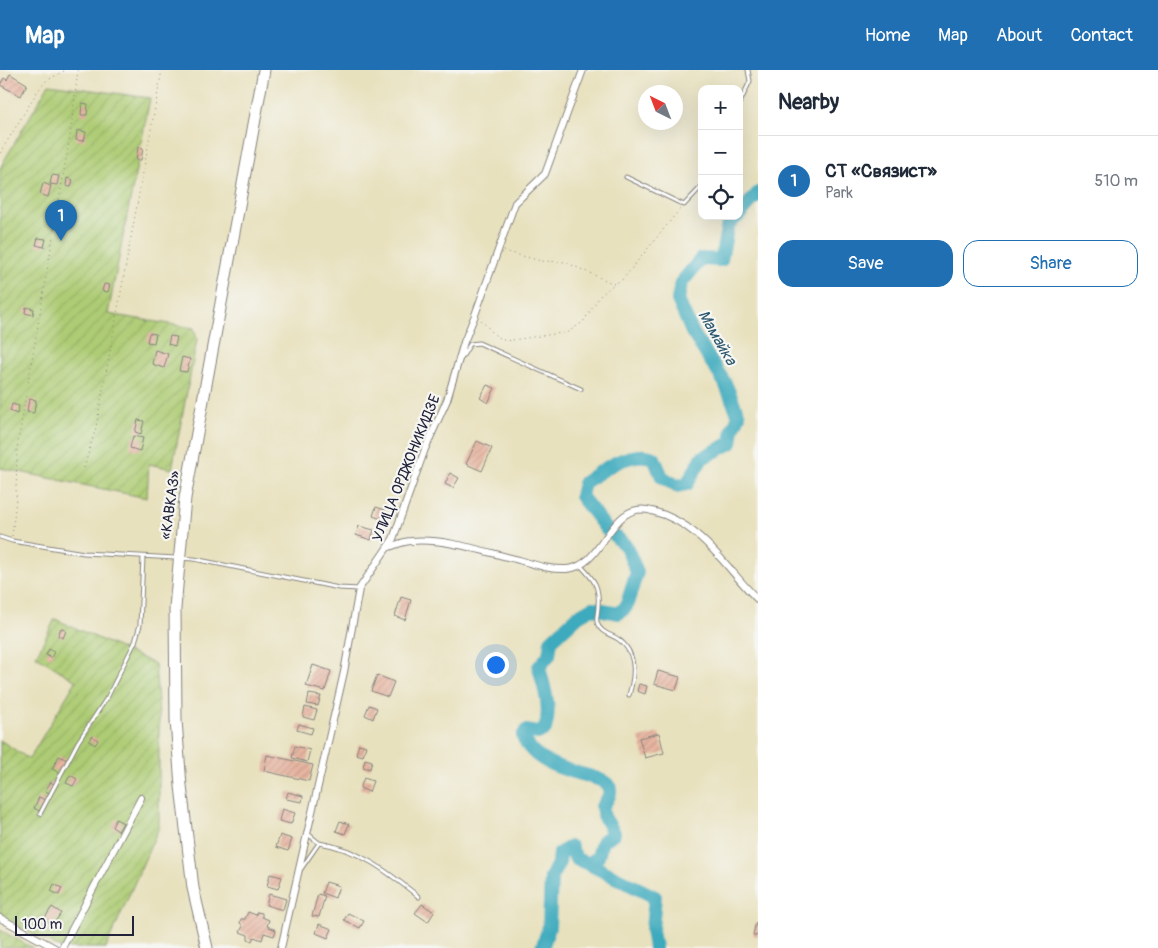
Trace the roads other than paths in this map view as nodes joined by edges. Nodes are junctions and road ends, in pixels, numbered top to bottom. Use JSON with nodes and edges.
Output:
{"nodes":[{"id":1,"x":264,"y":70,"type":"edge"},
{"id":2,"x":583,"y":70,"type":"edge"},
{"id":3,"x":748,"y":70,"type":"edge"},
{"id":4,"x":743,"y":96,"type":"edge"},
{"id":5,"x":626,"y":177,"type":"dead end"},
{"id":6,"x":698,"y":190,"type":"edge"},
{"id":7,"x":458,"y":363,"type":"junction"},
{"id":8,"x":581,"y":389,"type":"dead end"},
{"id":9,"x":0,"y":537,"type":"edge"},
{"id":10,"x":389,"y":548,"type":"junction"},
{"id":11,"x":144,"y":557,"type":"junction"},
{"id":12,"x":178,"y":558,"type":"junction"},
{"id":13,"x":581,"y":565,"type":"junction"},
{"id":14,"x":359,"y":589,"type":"junction"},
{"id":15,"x":758,"y":600,"type":"edge"},
{"id":16,"x":629,"y":695,"type":"dead end"},
{"id":17,"x":141,"y":798,"type":"dead end"},
{"id":18,"x":40,"y":814,"type":"dead end"},
{"id":19,"x":306,"y":833,"type":"junction"},
{"id":20,"x":319,"y":843,"type":"junction"},
{"id":21,"x":299,"y":871,"type":"junction"},
{"id":22,"x":419,"y":896,"type":"dead end"},
{"id":23,"x":0,"y":918,"type":"edge"},
{"id":24,"x":55,"y":948,"type":"edge"},
{"id":25,"x":62,"y":948,"type":"edge"},
{"id":26,"x":207,"y":948,"type":"edge"},
{"id":27,"x":281,"y":948,"type":"edge"}],
"edges":[{"from":1,"to":12,"type":"highway","name":"«КАВКАЗ»"},
{"from":2,"to":7,"type":"street","name":"УЛИЦА ОРДЖОНИКИДЗЕ"},
{"from":3,"to":4,"type":"lane"},
{"from":5,"to":6,"type":"lane"},
{"from":7,"to":8,"type":"lane"},
{"from":7,"to":10,"type":"street","name":"УЛИЦА ОРДЖОНИКИДЗЕ"},
{"from":9,"to":11,"type":"lane"},
{"from":10,"to":13,"type":"street"},
{"from":10,"to":14,"type":"street","name":"УЛИЦА ОРДЖОНИКИДЗЕ"},
{"from":11,"to":12,"type":"lane"},
{"from":11,"to":18,"type":"lane"},
{"from":12,"to":14,"type":"lane"},
{"from":12,"to":26,"type":"highway","name":"«КАВКАЗ»"},
{"from":13,"to":15,"type":"street"},
{"from":13,"to":16,"type":"lane"},
{"from":14,"to":19,"type":"street","name":"УЛИЦА ОРДЖОНИКИДЗЕ"},
{"from":17,"to":25,"type":"street"},
{"from":19,"to":20,"type":"lane"},
{"from":19,"to":21,"type":"street","name":"УЛИЦА ОРДЖОНИКИДЗЕ"},
{"from":20,"to":21,"type":"lane"},
{"from":20,"to":22,"type":"lane"},
{"from":21,"to":27,"type":"street","name":"УЛИЦА ОРДЖОНИКИДЗЕ"},
{"from":23,"to":24,"type":"street"}]}
